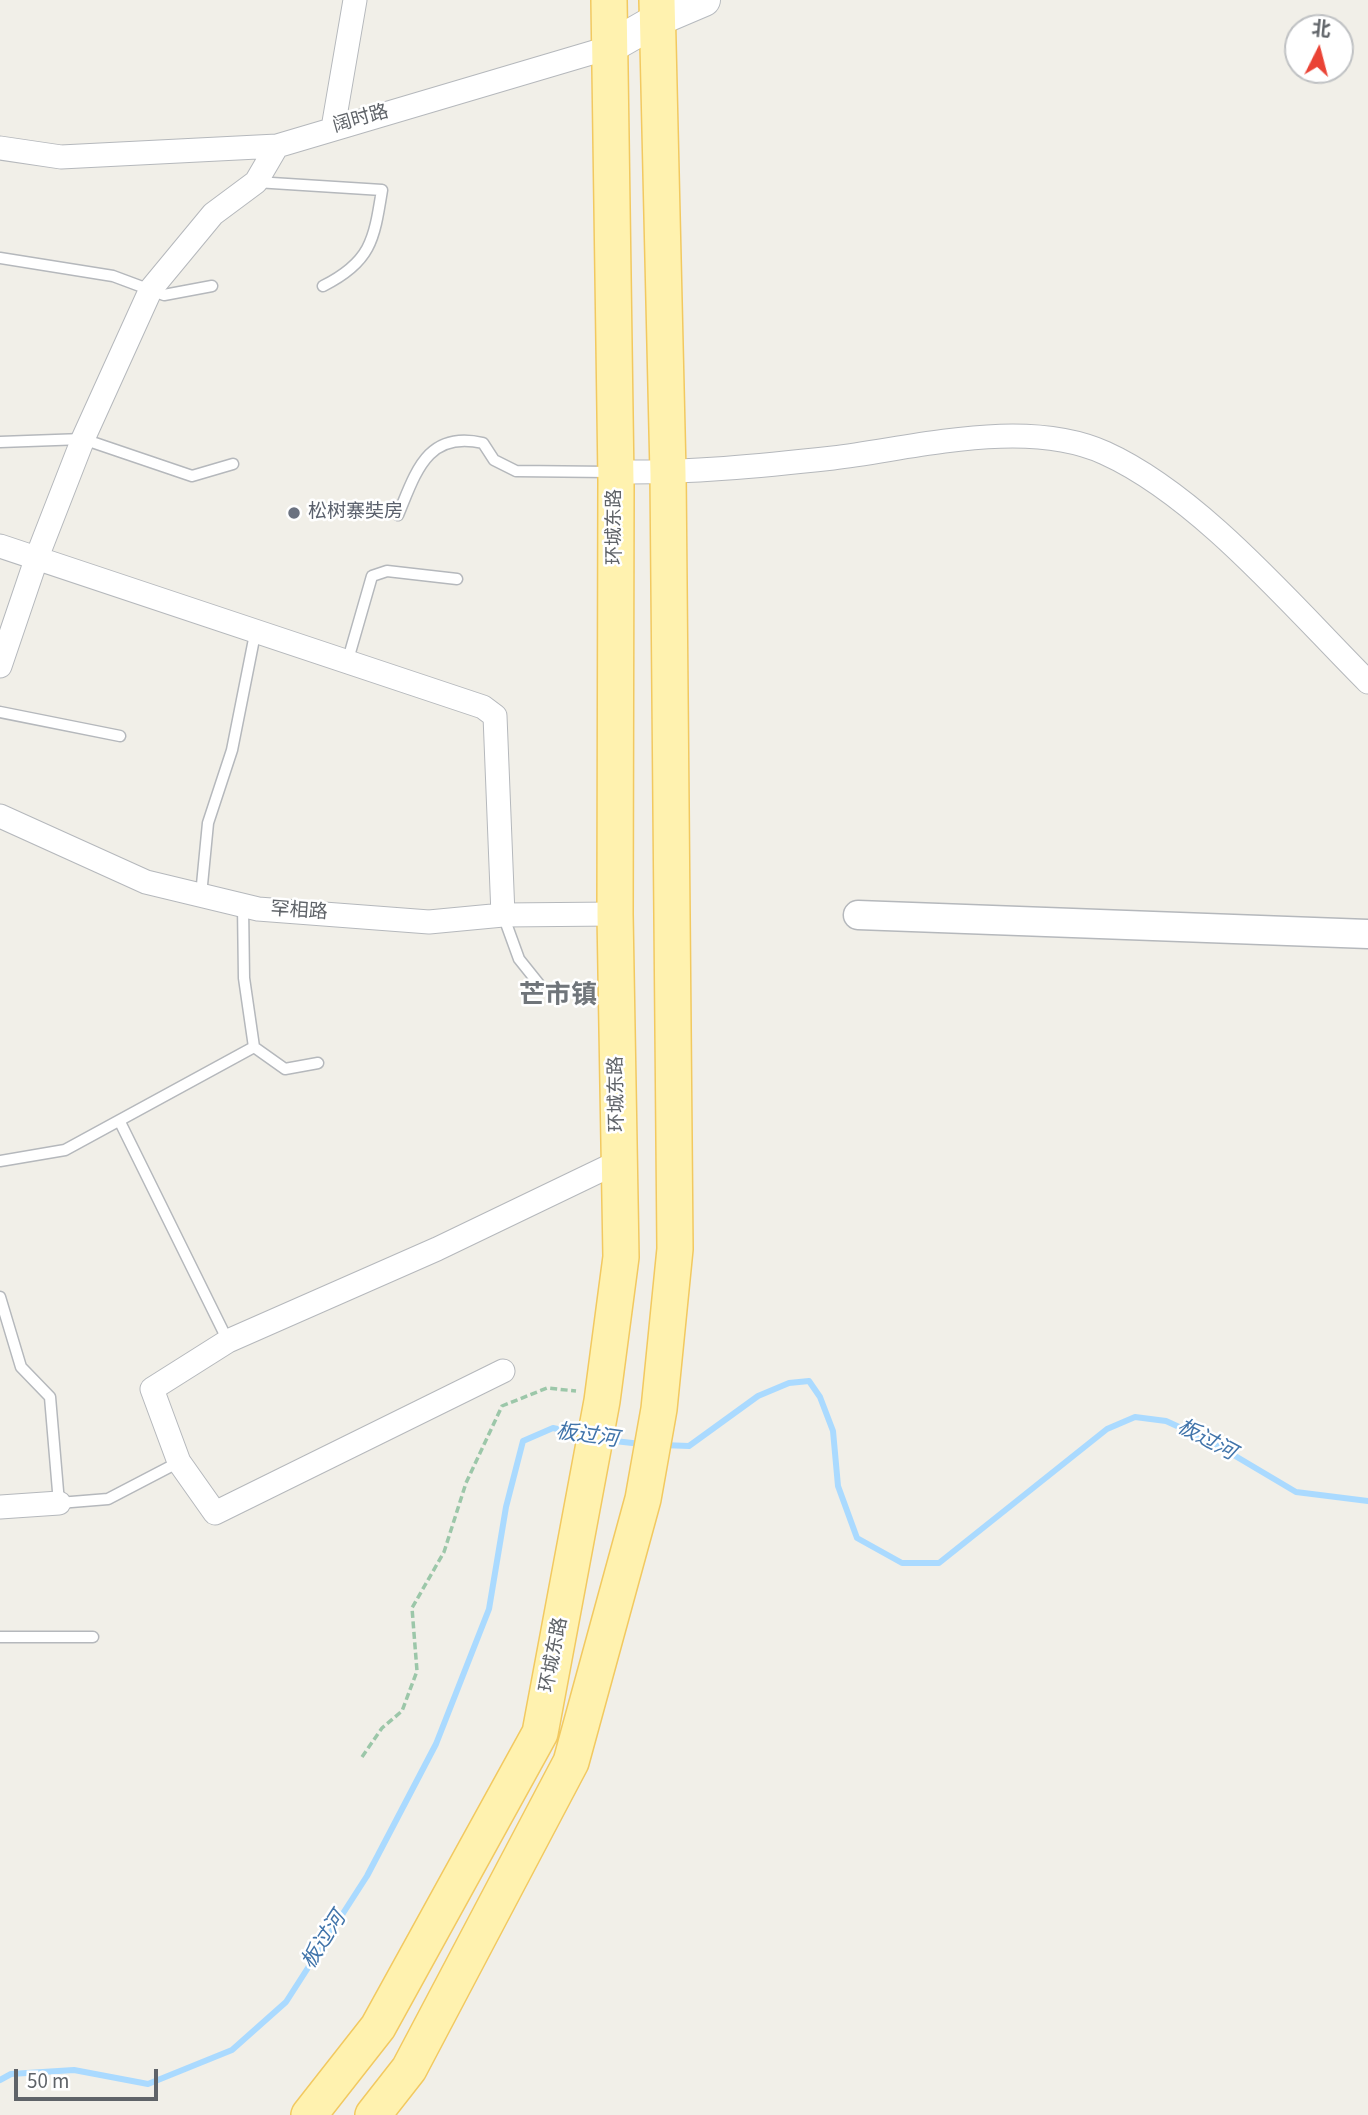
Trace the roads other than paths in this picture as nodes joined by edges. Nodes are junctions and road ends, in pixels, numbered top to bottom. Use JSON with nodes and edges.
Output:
{"nodes":[{"id":1,"x":355,"y":0,"type":"edge"},
{"id":2,"x":609,"y":0,"type":"edge"},
{"id":3,"x":704,"y":0,"type":"edge"},
{"id":4,"x":657,"y":10,"type":"edge"},
{"id":5,"x":608,"y":48,"type":"junction"},
{"id":6,"x":332,"y":128,"type":"junction"},
{"id":7,"x":277,"y":146,"type":"junction"},
{"id":8,"x":0,"y":148,"type":"edge"},
{"id":9,"x":256,"y":182,"type":"junction"},
{"id":10,"x":0,"y":258,"type":"edge"},
{"id":11,"x":212,"y":286,"type":"dead end"},
{"id":12,"x":323,"y":286,"type":"dead end"},
{"id":13,"x":151,"y":289,"type":"junction"},
{"id":14,"x":83,"y":439,"type":"junction"},
{"id":15,"x":0,"y":442,"type":"edge"},
{"id":16,"x":233,"y":464,"type":"dead end"},
{"id":17,"x":616,"y":472,"type":"junction"},
{"id":18,"x":668,"y":473,"type":"junction"},
{"id":19,"x":398,"y":514,"type":"dead end"},
{"id":20,"x":0,"y":546,"type":"edge"},
{"id":21,"x":37,"y":558,"type":"junction"},
{"id":22,"x":457,"y":579,"type":"dead end"},
{"id":23,"x":255,"y":634,"type":"junction"},
{"id":24,"x":347,"y":663,"type":"junction"},
{"id":25,"x":0,"y":666,"type":"edge"},
{"id":26,"x":1368,"y":682,"type":"edge"},
{"id":27,"x":0,"y":712,"type":"edge"},
{"id":28,"x":120,"y":736,"type":"dead end"},
{"id":29,"x":0,"y":816,"type":"edge"},
{"id":30,"x":201,"y":895,"type":"junction"},
{"id":31,"x":243,"y":906,"type":"junction"},
{"id":32,"x":615,"y":914,"type":"junction"},
{"id":33,"x":503,"y":915,"type":"junction"},
{"id":34,"x":858,"y":915,"type":"dead end"},
{"id":35,"x":1368,"y":934,"type":"edge"},
{"id":36,"x":539,"y":984,"type":"dead end"},
{"id":37,"x":254,"y":1047,"type":"junction"},
{"id":38,"x":318,"y":1063,"type":"dead end"},
{"id":39,"x":120,"y":1122,"type":"junction"},
{"id":40,"x":0,"y":1161,"type":"edge"},
{"id":41,"x":620,"y":1161,"type":"junction"},
{"id":42,"x":0,"y":1297,"type":"edge"},
{"id":43,"x":228,"y":1341,"type":"junction"},
{"id":44,"x":503,"y":1371,"type":"dead end"},
{"id":45,"x":179,"y":1462,"type":"junction"},
{"id":46,"x":60,"y":1503,"type":"junction"},
{"id":47,"x":0,"y":1507,"type":"edge"},
{"id":48,"x":0,"y":1637,"type":"edge"},
{"id":49,"x":93,"y":1637,"type":"dead end"},
{"id":50,"x":309,"y":2115,"type":"edge"},
{"id":51,"x":373,"y":2115,"type":"edge"}],
"edges":[{"from":1,"to":6,"type":"street"},
{"from":2,"to":5,"type":"main road","name":"环城东路"},
{"from":3,"to":4,"type":"main road","name":"阔时路"},
{"from":4,"to":5,"type":"main road","name":"阔时路"},
{"from":4,"to":18,"type":"main road"},
{"from":5,"to":6,"type":"street","name":"阔时路"},
{"from":5,"to":17,"type":"main road","name":"环城东路"},
{"from":6,"to":7,"type":"street","name":"阔时路"},
{"from":7,"to":8,"type":"street","name":"阔时路"},
{"from":7,"to":9,"type":"street"},
{"from":9,"to":12,"type":"lane"},
{"from":9,"to":13,"type":"street"},
{"from":10,"to":13,"type":"lane"},
{"from":11,"to":13,"type":"lane"},
{"from":13,"to":14,"type":"street"},
{"from":14,"to":15,"type":"lane"},
{"from":14,"to":16,"type":"lane"},
{"from":14,"to":21,"type":"street"},
{"from":17,"to":18,"type":"street"},
{"from":17,"to":19,"type":"lane"},
{"from":17,"to":32,"type":"main road","name":"环城东路"},
{"from":18,"to":26,"type":"street"},
{"from":18,"to":51,"type":"main road"},
{"from":20,"to":21,"type":"street"},
{"from":21,"to":23,"type":"street"},
{"from":21,"to":25,"type":"street"},
{"from":22,"to":24,"type":"lane"},
{"from":23,"to":24,"type":"street"},
{"from":23,"to":30,"type":"lane"},
{"from":24,"to":33,"type":"street"},
{"from":27,"to":28,"type":"lane"},
{"from":29,"to":30,"type":"street","name":"罕相路"},
{"from":30,"to":31,"type":"street","name":"罕相路"},
{"from":31,"to":33,"type":"street","name":"罕相路"},
{"from":31,"to":37,"type":"lane"},
{"from":32,"to":33,"type":"street","name":"罕相路"},
{"from":32,"to":41,"type":"main road","name":"环城东路"},
{"from":33,"to":36,"type":"lane"},
{"from":34,"to":35,"type":"street"},
{"from":37,"to":38,"type":"lane"},
{"from":37,"to":39,"type":"lane"},
{"from":39,"to":40,"type":"lane"},
{"from":39,"to":43,"type":"lane"},
{"from":41,"to":43,"type":"street"},
{"from":41,"to":50,"type":"main road","name":"环城东路"},
{"from":42,"to":46,"type":"lane"},
{"from":43,"to":45,"type":"street"},
{"from":44,"to":45,"type":"street"},
{"from":45,"to":46,"type":"lane"},
{"from":46,"to":47,"type":"street"},
{"from":48,"to":49,"type":"lane"}]}
